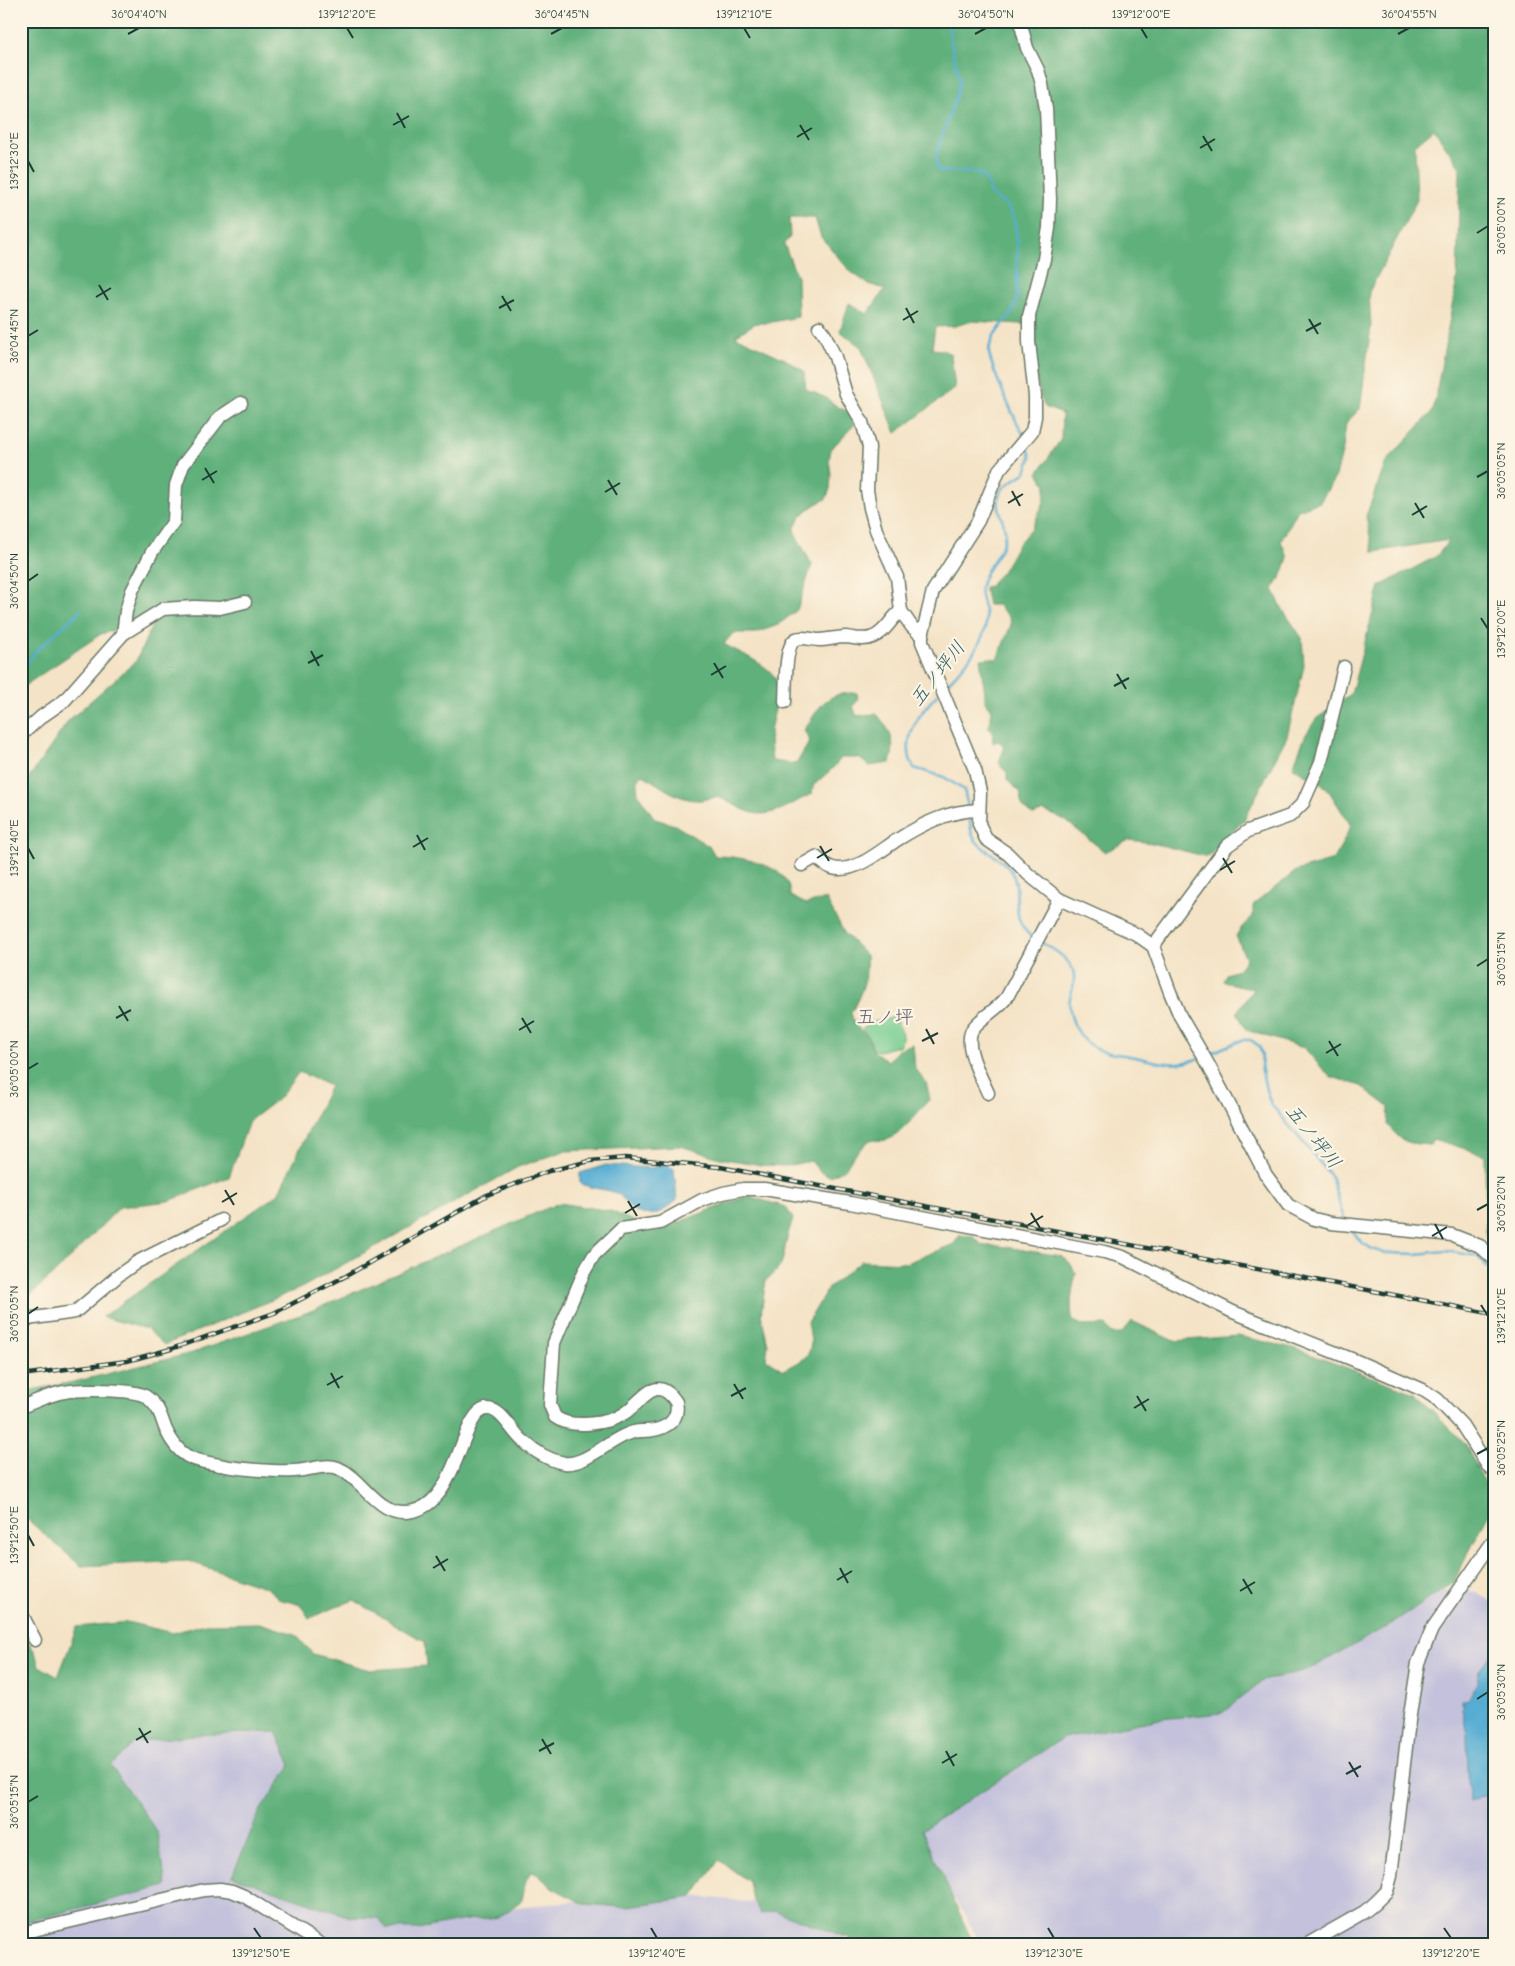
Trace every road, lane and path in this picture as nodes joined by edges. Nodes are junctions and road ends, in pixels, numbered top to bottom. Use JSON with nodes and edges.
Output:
{"nodes":[{"id":1,"x":1020,"y":21,"type":"edge"},
{"id":2,"x":819,"y":327,"type":"dead end"},
{"id":3,"x":241,"y":403,"type":"dead end"},
{"id":4,"x":245,"y":602,"type":"dead end"},
{"id":5,"x":901,"y":611,"type":"junction"},
{"id":6,"x":123,"y":634,"type":"junction"},
{"id":7,"x":922,"y":636,"type":"junction"},
{"id":8,"x":1344,"y":667,"type":"dead end"},
{"id":9,"x":785,"y":702,"type":"dead end"},
{"id":10,"x":21,"y":735,"type":"edge"},
{"id":11,"x":978,"y":810,"type":"junction"},
{"id":12,"x":802,"y":865,"type":"dead end"},
{"id":13,"x":1059,"y":899,"type":"junction"},
{"id":14,"x":1153,"y":946,"type":"junction"},
{"id":15,"x":988,"y":1093,"type":"dead end"},
{"id":16,"x":221,"y":1220,"type":"dead end"},
{"id":17,"x":1494,"y":1259,"type":"edge"},
{"id":18,"x":21,"y":1320,"type":"edge"},
{"id":19,"x":21,"y":1407,"type":"edge"},
{"id":20,"x":1494,"y":1471,"type":"edge"},
{"id":21,"x":1494,"y":1540,"type":"edge"},
{"id":22,"x":21,"y":1613,"type":"edge"},
{"id":23,"x":35,"y":1640,"type":"dead end"},
{"id":24,"x":21,"y":1933,"type":"edge"},
{"id":25,"x":322,"y":1945,"type":"edge"},
{"id":26,"x":1306,"y":1945,"type":"edge"}],
"edges":[{"from":1,"to":7,"type":"street"},
{"from":2,"to":5,"type":"street"},
{"from":3,"to":6,"type":"street"},
{"from":4,"to":6,"type":"street"},
{"from":5,"to":7,"type":"street"},
{"from":5,"to":9,"type":"street"},
{"from":6,"to":10,"type":"street"},
{"from":7,"to":11,"type":"street"},
{"from":8,"to":14,"type":"street"},
{"from":11,"to":12,"type":"street"},
{"from":11,"to":13,"type":"street"},
{"from":13,"to":14,"type":"street"},
{"from":13,"to":15,"type":"street"},
{"from":14,"to":17,"type":"street"},
{"from":16,"to":18,"type":"street"},
{"from":19,"to":20,"type":"street"},
{"from":21,"to":26,"type":"street"},
{"from":22,"to":23,"type":"street"},
{"from":24,"to":25,"type":"street"}]}
